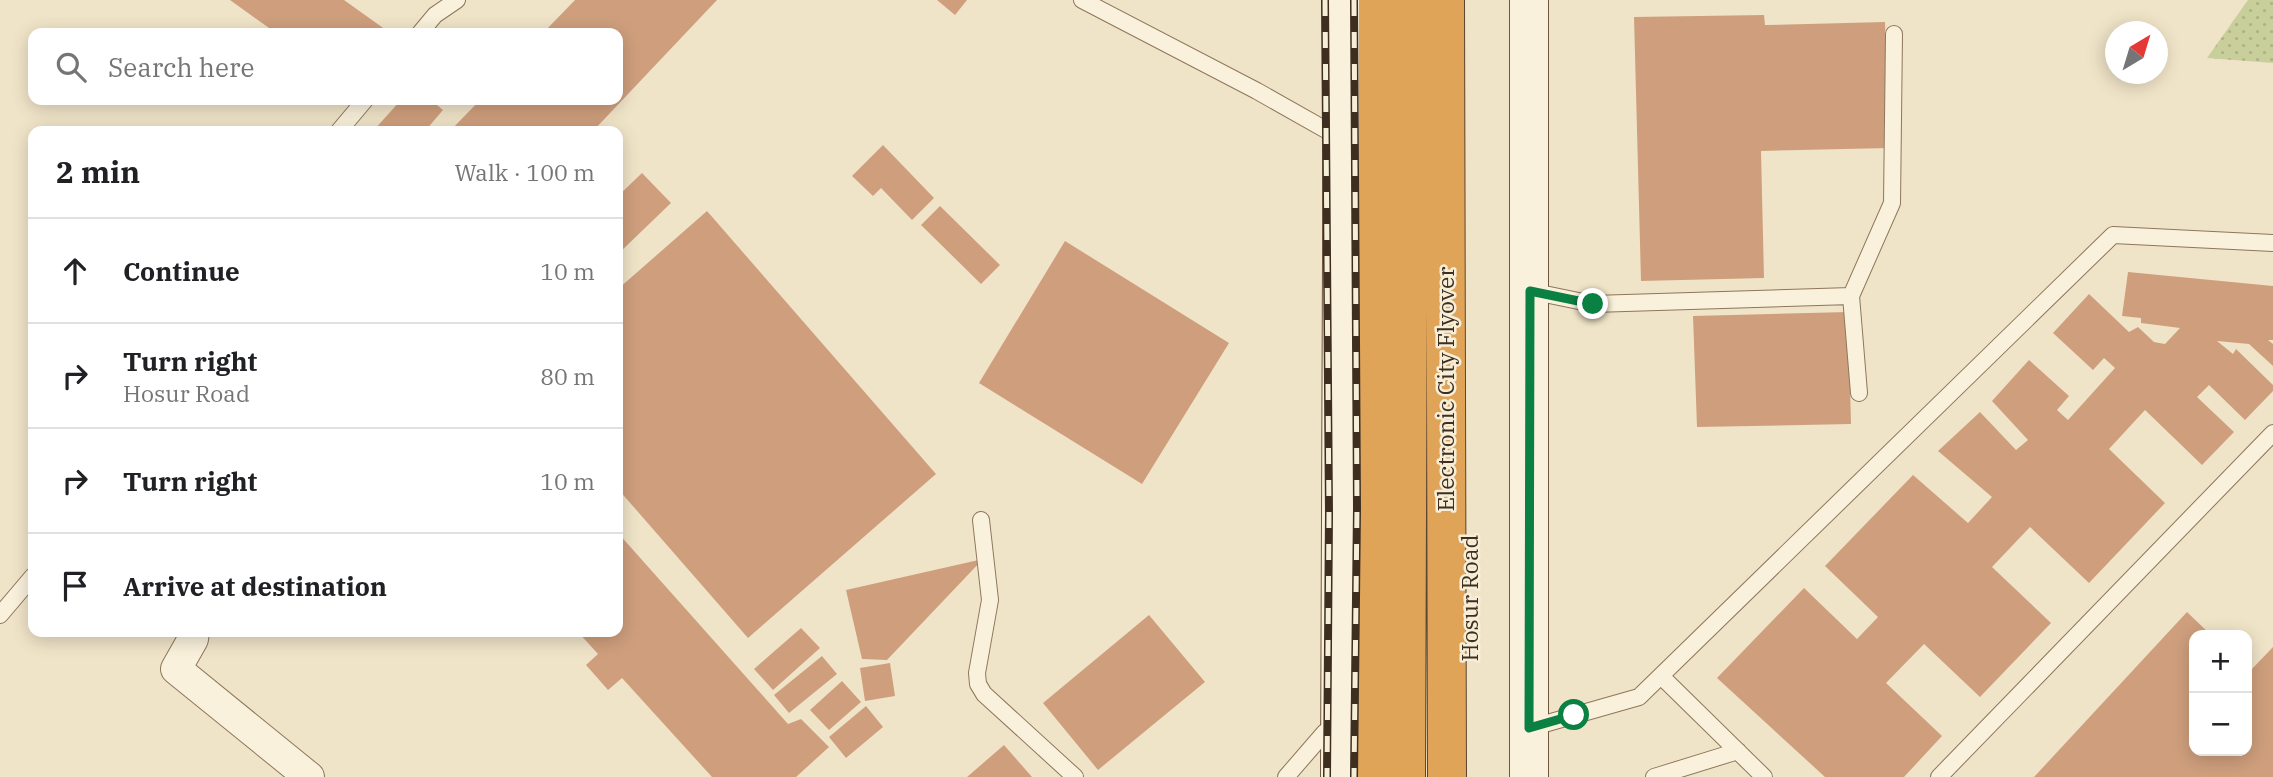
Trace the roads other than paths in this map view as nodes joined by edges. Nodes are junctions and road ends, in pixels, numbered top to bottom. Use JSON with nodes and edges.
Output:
{"nodes":[{"id":1,"x":457,"y":0,"type":"edge"},
{"id":2,"x":1082,"y":0,"type":"edge"},
{"id":3,"x":1343,"y":0,"type":"edge"},
{"id":4,"x":1378,"y":0,"type":"edge"},
{"id":5,"x":1409,"y":0,"type":"edge"},
{"id":6,"x":1445,"y":0,"type":"edge"},
{"id":7,"x":1471,"y":0,"type":"edge"},
{"id":8,"x":1529,"y":0,"type":"edge"},
{"id":9,"x":424,"y":28,"type":"edge"},
{"id":10,"x":1894,"y":34,"type":"dead end"},
{"id":11,"x":361,"y":105,"type":"edge"},
{"id":12,"x":343,"y":126,"type":"edge"},
{"id":13,"x":1342,"y":139,"type":"junction"},
{"id":14,"x":2273,"y":243,"type":"edge"},
{"id":15,"x":1530,"y":291,"type":"junction"},
{"id":16,"x":1851,"y":296,"type":"junction"},
{"id":17,"x":1859,"y":393,"type":"dead end"},
{"id":18,"x":2273,"y":433,"type":"edge"},
{"id":19,"x":981,"y":520,"type":"dead end"},
{"id":20,"x":28,"y":582,"type":"edge"},
{"id":21,"x":0,"y":615,"type":"edge"},
{"id":22,"x":193,"y":637,"type":"edge"},
{"id":23,"x":1661,"y":676,"type":"junction"},
{"id":24,"x":1529,"y":728,"type":"junction"},
{"id":25,"x":1340,"y":729,"type":"junction"},
{"id":26,"x":1738,"y":751,"type":"junction"},
{"id":27,"x":309,"y":777,"type":"edge"},
{"id":28,"x":1075,"y":777,"type":"edge"},
{"id":29,"x":1286,"y":777,"type":"edge"},
{"id":30,"x":1340,"y":777,"type":"edge"},
{"id":31,"x":1377,"y":777,"type":"edge"},
{"id":32,"x":1406,"y":777,"type":"edge"},
{"id":33,"x":1447,"y":777,"type":"edge"},
{"id":34,"x":1469,"y":777,"type":"edge"},
{"id":35,"x":1529,"y":777,"type":"edge"},
{"id":36,"x":1654,"y":777,"type":"edge"},
{"id":37,"x":1764,"y":777,"type":"edge"},
{"id":38,"x":1939,"y":777,"type":"edge"}],
"edges":[{"from":1,"to":9,"type":"lane"},
{"from":2,"to":13,"type":"lane"},
{"from":3,"to":13,"type":"street"},
{"from":4,"to":31,"type":"highway"},
{"from":5,"to":32,"type":"highway","name":"Electronic City Flyover"},
{"from":6,"to":33,"type":"highway","name":"Electronic City Flyover"},
{"from":7,"to":34,"type":"highway","name":"Hosur Road"},
{"from":8,"to":15,"type":"street"},
{"from":10,"to":16,"type":"lane"},
{"from":11,"to":12,"type":"lane"},
{"from":13,"to":25,"type":"street"},
{"from":14,"to":23,"type":"lane"},
{"from":15,"to":16,"type":"lane"},
{"from":15,"to":24,"type":"street"},
{"from":16,"to":17,"type":"lane"},
{"from":18,"to":38,"type":"lane"},
{"from":19,"to":28,"type":"lane"},
{"from":20,"to":21,"type":"lane"},
{"from":22,"to":27,"type":"street"},
{"from":23,"to":24,"type":"lane"},
{"from":23,"to":26,"type":"lane"},
{"from":24,"to":35,"type":"street"},
{"from":25,"to":29,"type":"lane"},
{"from":25,"to":30,"type":"street"},
{"from":26,"to":36,"type":"lane"},
{"from":26,"to":37,"type":"lane"}]}
